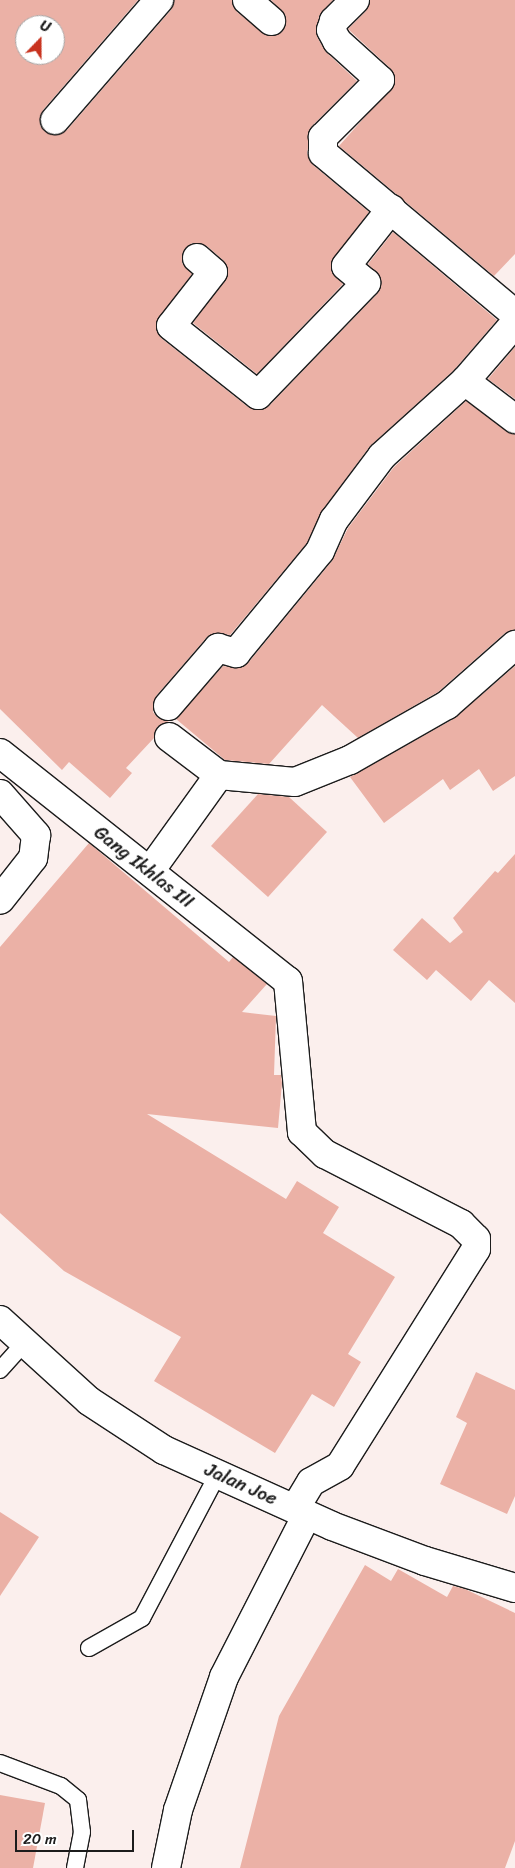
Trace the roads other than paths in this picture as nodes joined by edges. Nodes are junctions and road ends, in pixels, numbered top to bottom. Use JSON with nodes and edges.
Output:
{"nodes":[{"id":1,"x":159,"y":0,"type":"edge"},
{"id":2,"x":247,"y":0,"type":"edge"},
{"id":3,"x":355,"y":0,"type":"edge"},
{"id":4,"x":271,"y":22,"type":"dead end"},
{"id":5,"x":55,"y":120,"type":"dead end"},
{"id":6,"x":391,"y":209,"type":"junction"},
{"id":7,"x":197,"y":258,"type":"dead end"},
{"id":8,"x":515,"y":314,"type":"edge"},
{"id":9,"x":515,"y":323,"type":"edge"},
{"id":10,"x":466,"y":381,"type":"junction"},
{"id":11,"x":515,"y":419,"type":"edge"},
{"id":12,"x":515,"y":645,"type":"edge"},
{"id":13,"x":168,"y":706,"type":"dead end"},
{"id":14,"x":169,"y":737,"type":"dead end"},
{"id":15,"x":0,"y":753,"type":"edge"},
{"id":16,"x":219,"y":775,"type":"junction"},
{"id":17,"x":0,"y":794,"type":"edge"},
{"id":18,"x":150,"y":871,"type":"junction"},
{"id":19,"x":0,"y":900,"type":"edge"},
{"id":20,"x":0,"y":1320,"type":"edge"},
{"id":21,"x":24,"y":1343,"type":"junction"},
{"id":22,"x":0,"y":1370,"type":"edge"},
{"id":23,"x":218,"y":1474,"type":"junction"},
{"id":24,"x":301,"y":1512,"type":"junction"},
{"id":25,"x":515,"y":1588,"type":"edge"},
{"id":26,"x":89,"y":1648,"type":"dead end"},
{"id":27,"x":0,"y":1762,"type":"edge"},
{"id":28,"x":75,"y":1868,"type":"edge"},
{"id":29,"x":166,"y":1868,"type":"edge"}],
"edges":[{"from":1,"to":5,"type":"street"},
{"from":2,"to":4,"type":"street"},
{"from":3,"to":6,"type":"street"},
{"from":6,"to":7,"type":"street"},
{"from":6,"to":8,"type":"street"},
{"from":9,"to":10,"type":"street"},
{"from":10,"to":11,"type":"street"},
{"from":10,"to":13,"type":"street"},
{"from":12,"to":16,"type":"street"},
{"from":14,"to":16,"type":"street"},
{"from":15,"to":18,"type":"street","name":"Gang Ikhlas III"},
{"from":16,"to":18,"type":"street"},
{"from":17,"to":19,"type":"street"},
{"from":18,"to":24,"type":"street","name":"Gang Ikhlas III"},
{"from":20,"to":21,"type":"street","name":"Jalan Joe"},
{"from":21,"to":22,"type":"lane"},
{"from":21,"to":23,"type":"street","name":"Jalan Joe"},
{"from":23,"to":24,"type":"street","name":"Jalan Joe"},
{"from":23,"to":26,"type":"lane"},
{"from":24,"to":25,"type":"street","name":"Jalan Joe"},
{"from":24,"to":29,"type":"street"},
{"from":27,"to":28,"type":"lane"}]}
